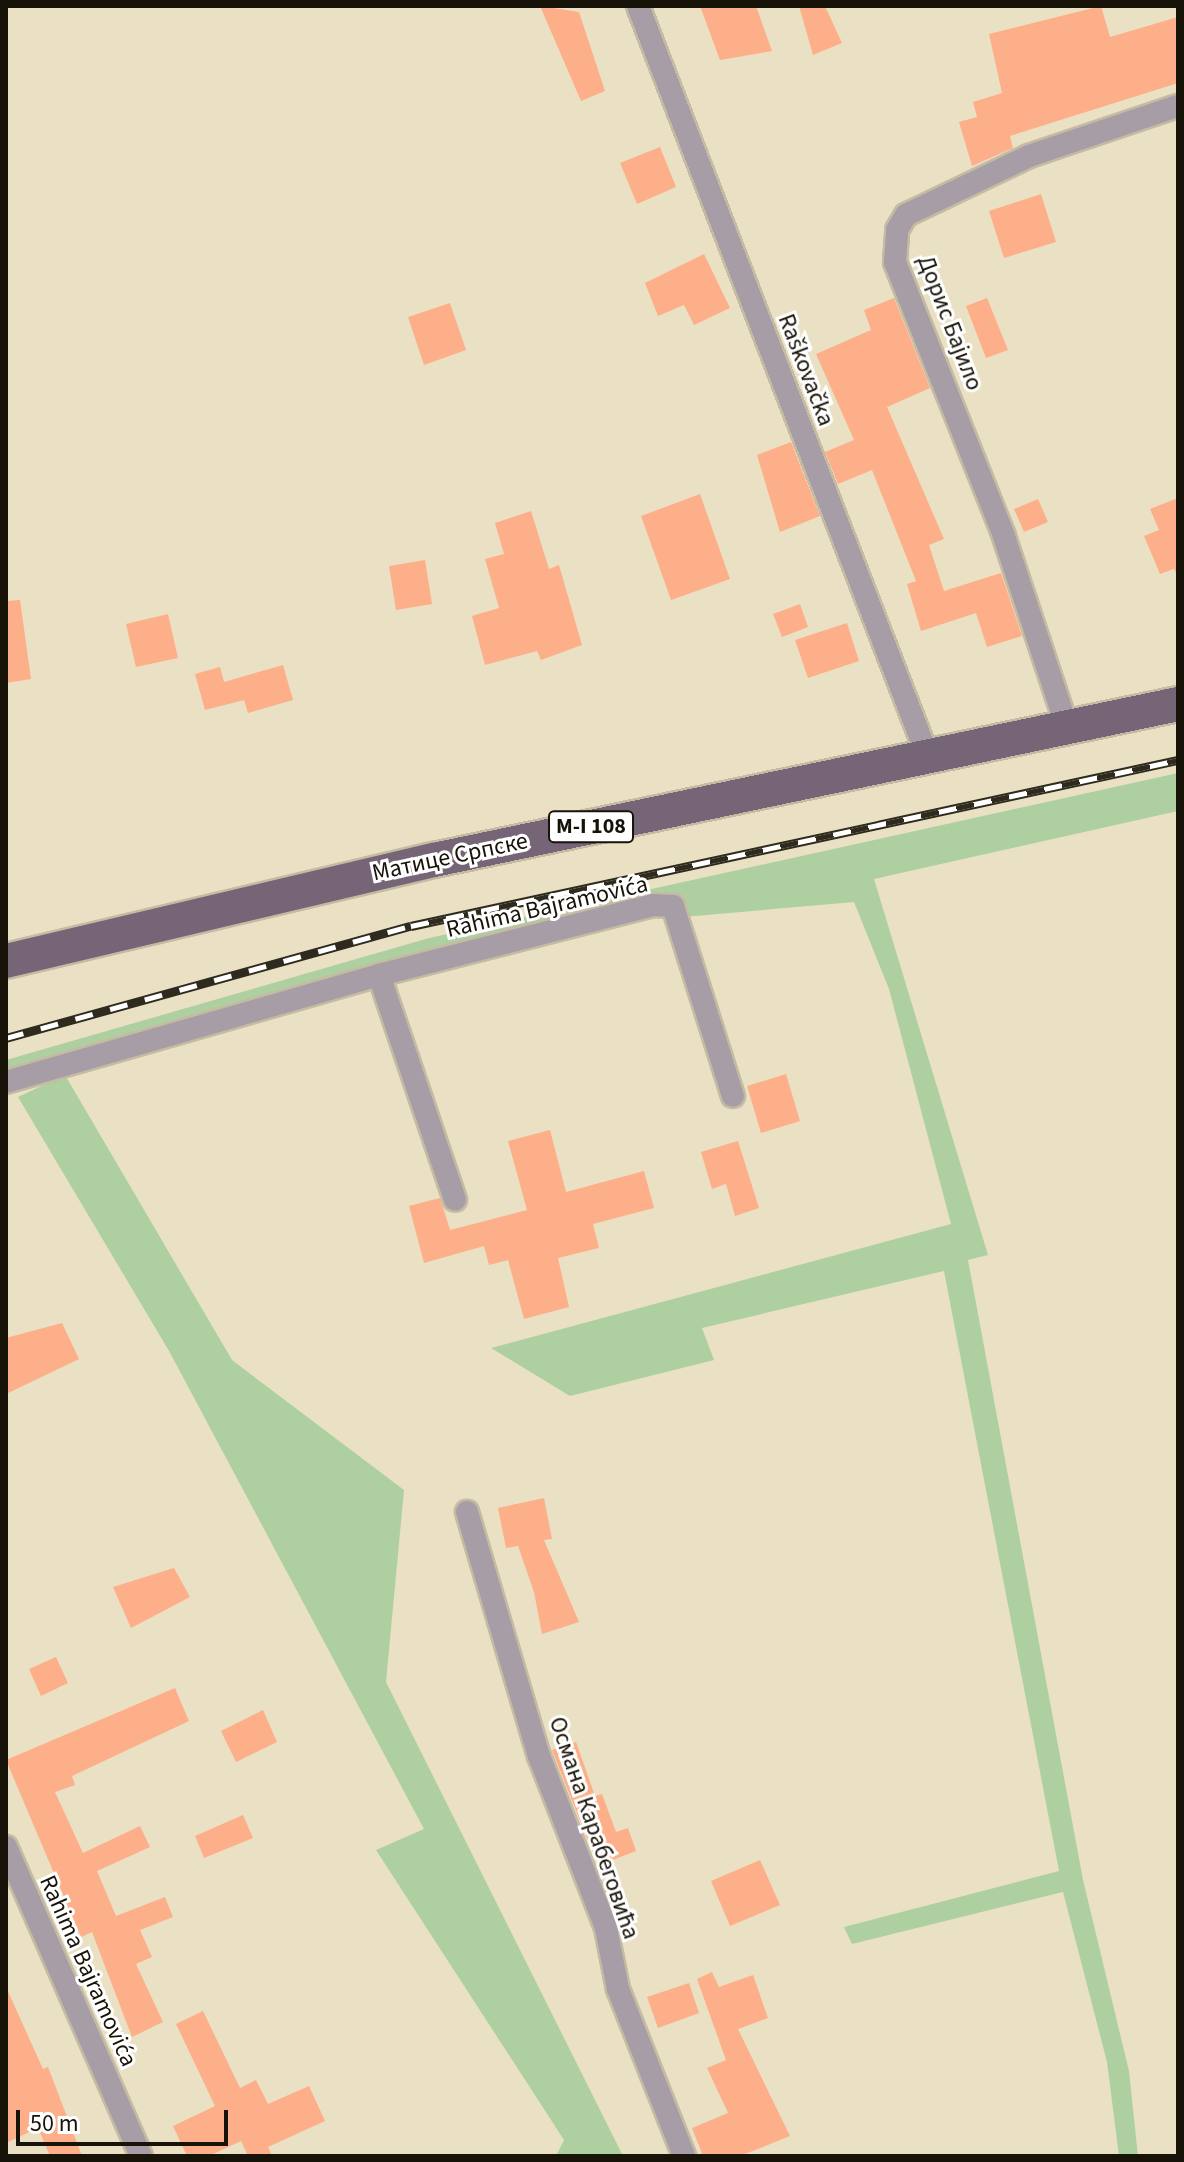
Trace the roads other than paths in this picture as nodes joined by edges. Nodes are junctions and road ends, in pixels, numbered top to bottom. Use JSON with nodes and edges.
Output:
{"nodes":[{"id":1,"x":638,"y":6,"type":"edge"},
{"id":2,"x":1178,"y":106,"type":"edge"},
{"id":3,"x":1178,"y":704,"type":"edge"},
{"id":4,"x":1067,"y":727,"type":"junction"},
{"id":5,"x":926,"y":752,"type":"junction"},
{"id":6,"x":6,"y":961,"type":"edge"},
{"id":7,"x":379,"y":975,"type":"junction"},
{"id":8,"x":6,"y":1082,"type":"edge"},
{"id":9,"x":733,"y":1096,"type":"dead end"},
{"id":10,"x":455,"y":1199,"type":"dead end"},
{"id":11,"x":467,"y":1512,"type":"dead end"},
{"id":12,"x":6,"y":1849,"type":"edge"},
{"id":13,"x":141,"y":2156,"type":"edge"},
{"id":14,"x":684,"y":2156,"type":"edge"}],
"edges":[{"from":1,"to":5,"type":"street","name":"Raškovačka"},
{"from":2,"to":4,"type":"street","name":"Дорис Бајило"},
{"from":3,"to":4,"type":"main road","name":"Матице Српске","number":"M-I 108"},
{"from":4,"to":5,"type":"main road","name":"Матице Српске","number":"M-I 108"},
{"from":5,"to":6,"type":"main road","name":"Матице Српске","number":"M-I 108"},
{"from":7,"to":8,"type":"street","name":"Rahima Bajramovića"},
{"from":7,"to":9,"type":"street","name":"Rahima Bajramovića"},
{"from":7,"to":10,"type":"street"},
{"from":11,"to":14,"type":"street","name":"Османа Карабеговића"},
{"from":12,"to":13,"type":"street","name":"Rahima Bajramovića"}]}
